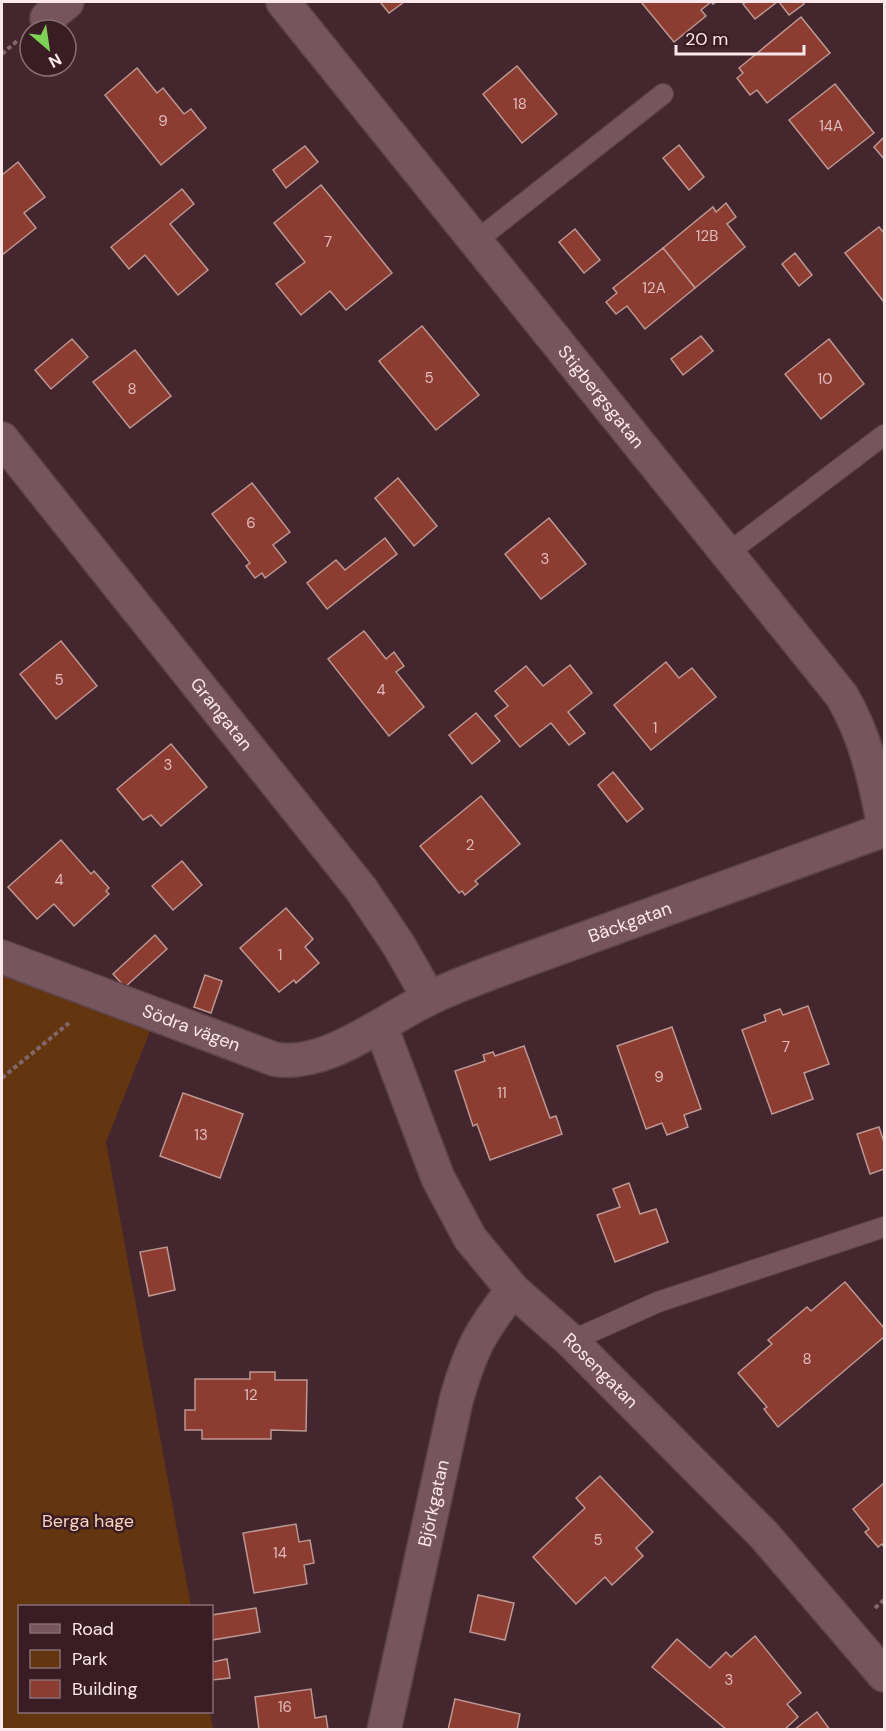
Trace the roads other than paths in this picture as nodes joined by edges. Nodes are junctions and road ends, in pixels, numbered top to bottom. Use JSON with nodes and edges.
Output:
{"nodes":[{"id":1,"x":283,"y":2,"type":"edge"},
{"id":2,"x":663,"y":94,"type":"dead end"},
{"id":3,"x":476,"y":241,"type":"junction"},
{"id":4,"x":885,"y":435,"type":"edge"},
{"id":5,"x":2,"y":439,"type":"edge"},
{"id":6,"x":728,"y":553,"type":"junction"},
{"id":7,"x":885,"y":828,"type":"edge"},
{"id":8,"x":2,"y":957,"type":"edge"},
{"id":9,"x":429,"y":998,"type":"junction"},
{"id":10,"x":381,"y":1027,"type":"junction"},
{"id":11,"x":885,"y":1227,"type":"edge"},
{"id":12,"x":513,"y":1290,"type":"junction"},
{"id":13,"x":571,"y":1341,"type":"junction"},
{"id":14,"x":885,"y":1675,"type":"edge"},
{"id":15,"x":384,"y":1730,"type":"edge"}],
"edges":[{"from":1,"to":3,"type":"street","name":"Stigbergsgatan"},
{"from":2,"to":3,"type":"lane"},
{"from":3,"to":6,"type":"street","name":"Stigbergsgatan"},
{"from":4,"to":6,"type":"lane"},
{"from":5,"to":9,"type":"street","name":"Grangatan"},
{"from":6,"to":7,"type":"street","name":"Stigbergsgatan"},
{"from":7,"to":9,"type":"street","name":"Bäckgatan"},
{"from":8,"to":10,"type":"street","name":"Södra vägen"},
{"from":9,"to":10,"type":"street","name":"Bäckgatan"},
{"from":10,"to":12,"type":"street","name":"Rosengatan"},
{"from":11,"to":13,"type":"lane"},
{"from":12,"to":13,"type":"street","name":"Rosengatan"},
{"from":12,"to":15,"type":"street","name":"Björkgatan"},
{"from":13,"to":14,"type":"street","name":"Rosengatan"}]}
